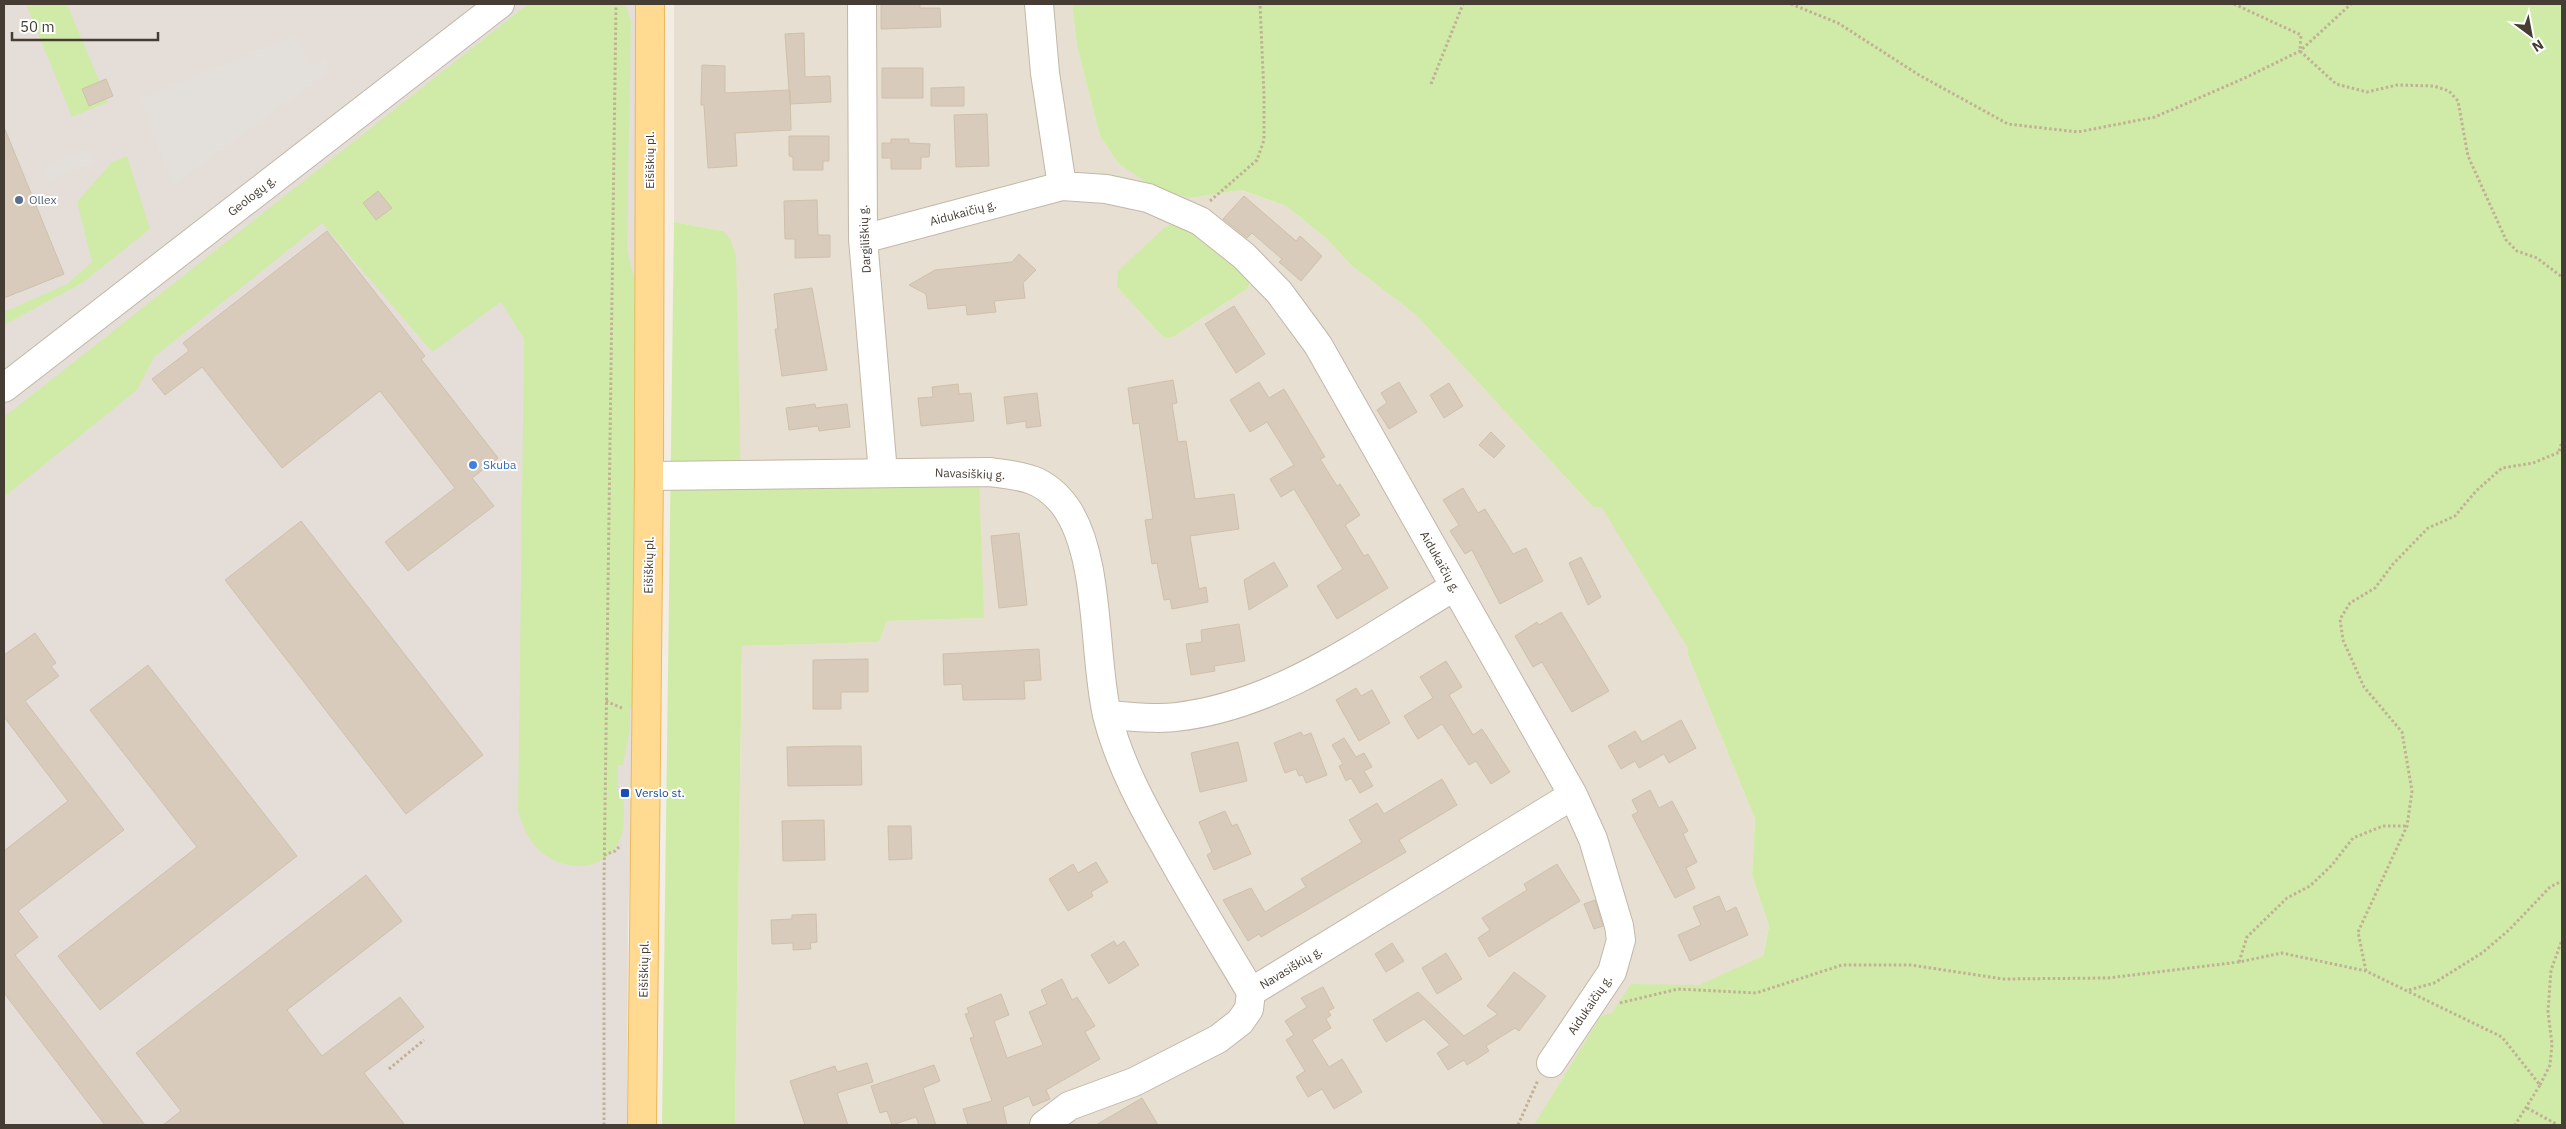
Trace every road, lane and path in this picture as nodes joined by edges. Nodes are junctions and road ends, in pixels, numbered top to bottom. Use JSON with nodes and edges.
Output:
{"nodes":[{"id":1,"x":500,"y":4,"type":"edge"},
{"id":2,"x":616,"y":4,"type":"edge"},
{"id":3,"x":650,"y":4,"type":"edge"},
{"id":4,"x":862,"y":4,"type":"edge"},
{"id":5,"x":1039,"y":4,"type":"edge"},
{"id":6,"x":1260,"y":4,"type":"edge"},
{"id":7,"x":1463,"y":4,"type":"edge"},
{"id":8,"x":1791,"y":4,"type":"edge"},
{"id":9,"x":2234,"y":4,"type":"edge"},
{"id":10,"x":2351,"y":4,"type":"edge"},
{"id":11,"x":2300,"y":51,"type":"junction"},
{"id":12,"x":1431,"y":84,"type":"dead end"},
{"id":13,"x":1062,"y":186,"type":"junction"},
{"id":14,"x":1194,"y":219,"type":"junction"},
{"id":15,"x":863,"y":239,"type":"junction"},
{"id":16,"x":2562,"y":277,"type":"edge"},
{"id":17,"x":4,"y":388,"type":"edge"},
{"id":18,"x":2562,"y":442,"type":"edge"},
{"id":19,"x":2560,"y":451,"type":"edge"},
{"id":20,"x":882,"y":473,"type":"junction"},
{"id":21,"x":649,"y":476,"type":"junction"},
{"id":22,"x":1454,"y":587,"type":"junction"},
{"id":23,"x":1107,"y":715,"type":"junction"},
{"id":24,"x":1573,"y":795,"type":"junction"},
{"id":25,"x":2407,"y":826,"type":"junction"},
{"id":26,"x":2562,"y":881,"type":"edge"},
{"id":27,"x":2562,"y":940,"type":"edge"},
{"id":28,"x":2240,"y":962,"type":"junction"},
{"id":29,"x":2366,"y":971,"type":"junction"},
{"id":30,"x":2408,"y":990,"type":"junction"},
{"id":31,"x":1251,"y":992,"type":"junction"},
{"id":32,"x":1585,"y":1012,"type":"junction"},
{"id":33,"x":424,"y":1040,"type":"dead end"},
{"id":34,"x":1551,"y":1063,"type":"joint"},
{"id":35,"x":390,"y":1069,"type":"dead end"},
{"id":36,"x":2540,"y":1085,"type":"junction"},
{"id":37,"x":2527,"y":1108,"type":"junction"},
{"id":38,"x":604,"y":1125,"type":"edge"},
{"id":39,"x":642,"y":1125,"type":"edge"},
{"id":40,"x":1044,"y":1125,"type":"edge"},
{"id":41,"x":1518,"y":1125,"type":"edge"},
{"id":42,"x":2515,"y":1125,"type":"edge"},
{"id":43,"x":2558,"y":1125,"type":"edge"}],
"edges":[{"from":1,"to":17,"type":"street","name":"Geologų g."},
{"from":2,"to":38,"type":"path"},
{"from":3,"to":21,"type":"main road","name":"Eišiškių pl."},
{"from":4,"to":15,"type":"street","name":"Dargiliškių g."},
{"from":5,"to":13,"type":"street"},
{"from":6,"to":14,"type":"path"},
{"from":7,"to":12,"type":"path"},
{"from":8,"to":11,"type":"path"},
{"from":9,"to":11,"type":"path"},
{"from":10,"to":11,"type":"path"},
{"from":11,"to":16,"type":"path"},
{"from":13,"to":14,"type":"street","name":"Aidukaičių g."},
{"from":13,"to":15,"type":"street","name":"Aidukaičių g."},
{"from":14,"to":22,"type":"street","name":"Aidukaičių g."},
{"from":15,"to":20,"type":"street","name":"Dargiliškių g."},
{"from":18,"to":19,"type":"path"},
{"from":19,"to":25,"type":"path"},
{"from":20,"to":21,"type":"street","name":"Navasiškių g."},
{"from":20,"to":23,"type":"street","name":"Navasiškių g."},
{"from":21,"to":39,"type":"main road","name":"Eišiškių pl."},
{"from":22,"to":23,"type":"street"},
{"from":22,"to":24,"type":"street","name":"Aidukaičių g."},
{"from":23,"to":31,"type":"street","name":"Navasiškių g."},
{"from":24,"to":31,"type":"street","name":"Navasiškių g."},
{"from":24,"to":32,"type":"street","name":"Aidukaičių g."},
{"from":25,"to":28,"type":"path"},
{"from":25,"to":29,"type":"path"},
{"from":26,"to":30,"type":"path"},
{"from":27,"to":36,"type":"path"},
{"from":28,"to":29,"type":"path"},
{"from":28,"to":32,"type":"path"},
{"from":29,"to":30,"type":"path"},
{"from":30,"to":36,"type":"path"},
{"from":31,"to":40,"type":"street"},
{"from":32,"to":34,"type":"street","name":"Aidukaičių g."},
{"from":33,"to":35,"type":"path"},
{"from":34,"to":41,"type":"path"},
{"from":36,"to":37,"type":"path"},
{"from":37,"to":42,"type":"path"},
{"from":37,"to":43,"type":"path"}]}
